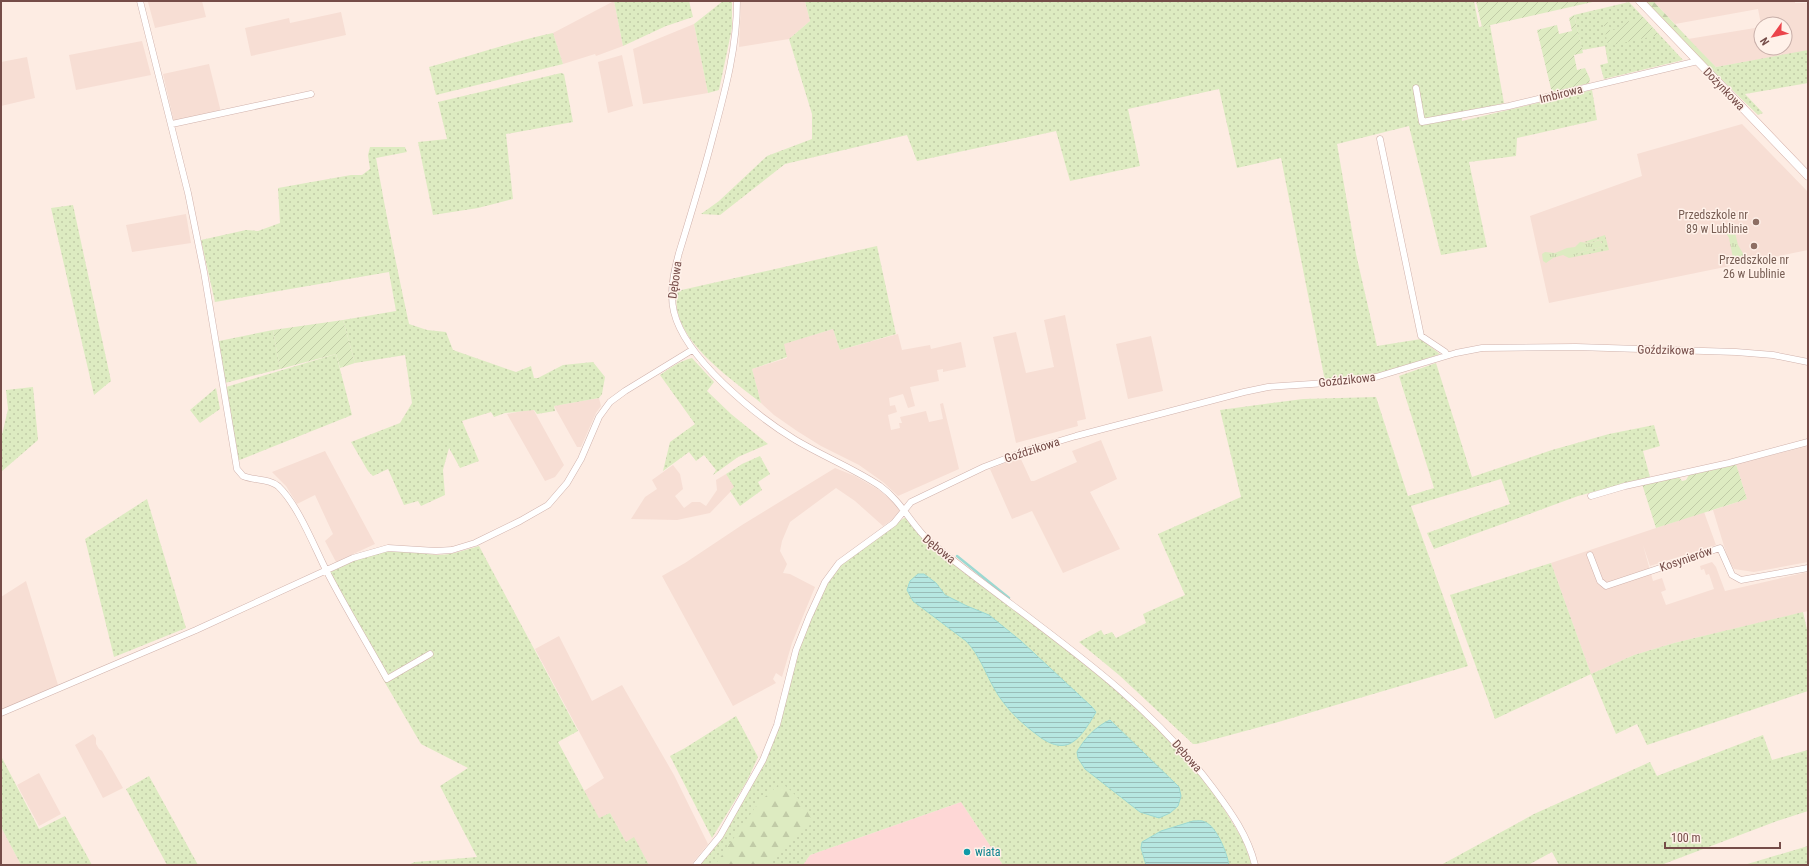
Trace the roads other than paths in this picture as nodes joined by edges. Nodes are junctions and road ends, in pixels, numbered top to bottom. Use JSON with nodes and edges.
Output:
{"nodes":[{"id":1,"x":140,"y":1,"type":"edge"},
{"id":2,"x":737,"y":1,"type":"edge"},
{"id":3,"x":1640,"y":1,"type":"edge"},
{"id":4,"x":1698,"y":61,"type":"junction"},
{"id":5,"x":1416,"y":88,"type":"dead end"},
{"id":6,"x":311,"y":94,"type":"dead end"},
{"id":7,"x":172,"y":124,"type":"junction"},
{"id":8,"x":1380,"y":139,"type":"dead end"},
{"id":9,"x":1808,"y":176,"type":"edge"},
{"id":10,"x":692,"y":350,"type":"junction"},
{"id":11,"x":1447,"y":355,"type":"junction"},
{"id":12,"x":1808,"y":362,"type":"edge"},
{"id":13,"x":1808,"y":442,"type":"edge"},
{"id":14,"x":1591,"y":496,"type":"dead end"},
{"id":15,"x":904,"y":511,"type":"junction"},
{"id":16,"x":1590,"y":555,"type":"dead end"},
{"id":17,"x":1808,"y":568,"type":"edge"},
{"id":18,"x":326,"y":570,"type":"junction"},
{"id":19,"x":430,"y":654,"type":"dead end"},
{"id":20,"x":1,"y":713,"type":"edge"},
{"id":21,"x":696,"y":865,"type":"edge"},
{"id":22,"x":1255,"y":865,"type":"edge"}],
"edges":[{"from":1,"to":7,"type":"street"},
{"from":2,"to":10,"type":"street","name":"Dębowa"},
{"from":3,"to":4,"type":"street","name":"Dożynkowa"},
{"from":4,"to":5,"type":"street","name":"Imbirowa"},
{"from":4,"to":9,"type":"street","name":"Dożynkowa"},
{"from":6,"to":7,"type":"street"},
{"from":7,"to":18,"type":"street"},
{"from":8,"to":11,"type":"street"},
{"from":10,"to":15,"type":"street","name":"Dębowa"},
{"from":10,"to":18,"type":"street"},
{"from":11,"to":12,"type":"street","name":"Goździkowa"},
{"from":11,"to":15,"type":"street","name":"Goździkowa"},
{"from":13,"to":14,"type":"street"},
{"from":15,"to":21,"type":"street","name":"Goździkowa"},
{"from":15,"to":22,"type":"street","name":"Dębowa"},
{"from":16,"to":17,"type":"street","name":"Kosynierów"},
{"from":18,"to":19,"type":"street"},
{"from":18,"to":20,"type":"street"}]}
